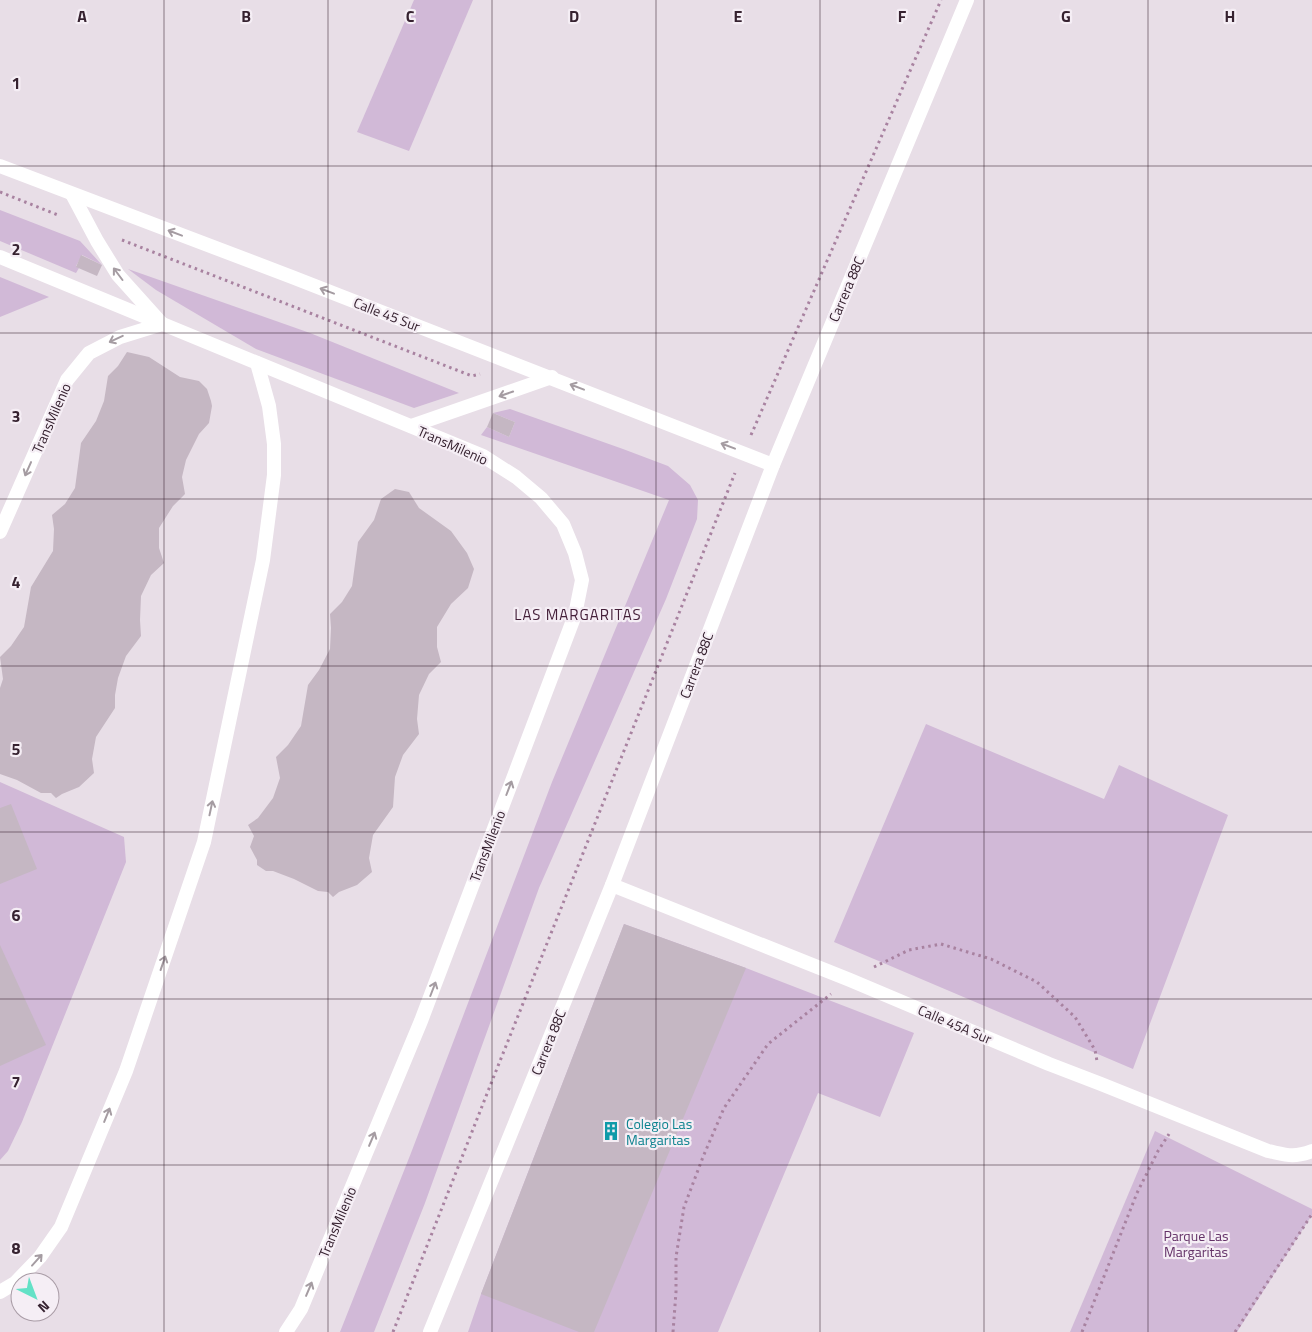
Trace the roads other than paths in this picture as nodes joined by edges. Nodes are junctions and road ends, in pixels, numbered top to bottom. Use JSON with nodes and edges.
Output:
{"nodes":[{"id":1,"x":966,"y":0,"type":"edge"},
{"id":2,"x":0,"y":166,"type":"edge"},
{"id":3,"x":72,"y":194,"type":"junction"},
{"id":4,"x":0,"y":257,"type":"edge"},
{"id":5,"x":162,"y":324,"type":"junction"},
{"id":6,"x":257,"y":363,"type":"junction"},
{"id":7,"x":552,"y":377,"type":"junction"},
{"id":8,"x":411,"y":426,"type":"junction"},
{"id":9,"x":773,"y":465,"type":"junction"},
{"id":10,"x":0,"y":532,"type":"edge"},
{"id":11,"x":612,"y":885,"type":"junction"},
{"id":12,"x":1306,"y":1153,"type":"edge"},
{"id":13,"x":0,"y":1292,"type":"edge"},
{"id":14,"x":286,"y":1332,"type":"edge"},
{"id":15,"x":430,"y":1332,"type":"edge"}],
"edges":[{"from":1,"to":9,"type":"street","name":"Carrera 88C"},
{"from":2,"to":3,"type":"street","name":"Calle 45 Sur"},
{"from":5,"to":3,"type":"street","one_way":true},
{"from":7,"to":3,"type":"street","name":"Calle 45 Sur","one_way":true},
{"from":4,"to":5,"type":"street","name":"TransMilenio"},
{"from":5,"to":6,"type":"street","name":"TransMilenio"},
{"from":5,"to":10,"type":"street","name":"TransMilenio","one_way":true},
{"from":6,"to":8,"type":"street","name":"TransMilenio"},
{"from":13,"to":6,"type":"street","one_way":true},
{"from":7,"to":8,"type":"street","name":"TransMilenio","one_way":true},
{"from":9,"to":7,"type":"street","name":"Calle 45 Sur","one_way":true},
{"from":14,"to":8,"type":"street","name":"TransMilenio","one_way":true},
{"from":9,"to":11,"type":"street","name":"Carrera 88C"},
{"from":11,"to":12,"type":"street","name":"Calle 45A Sur"},
{"from":11,"to":15,"type":"street","name":"Carrera 88C"}]}
